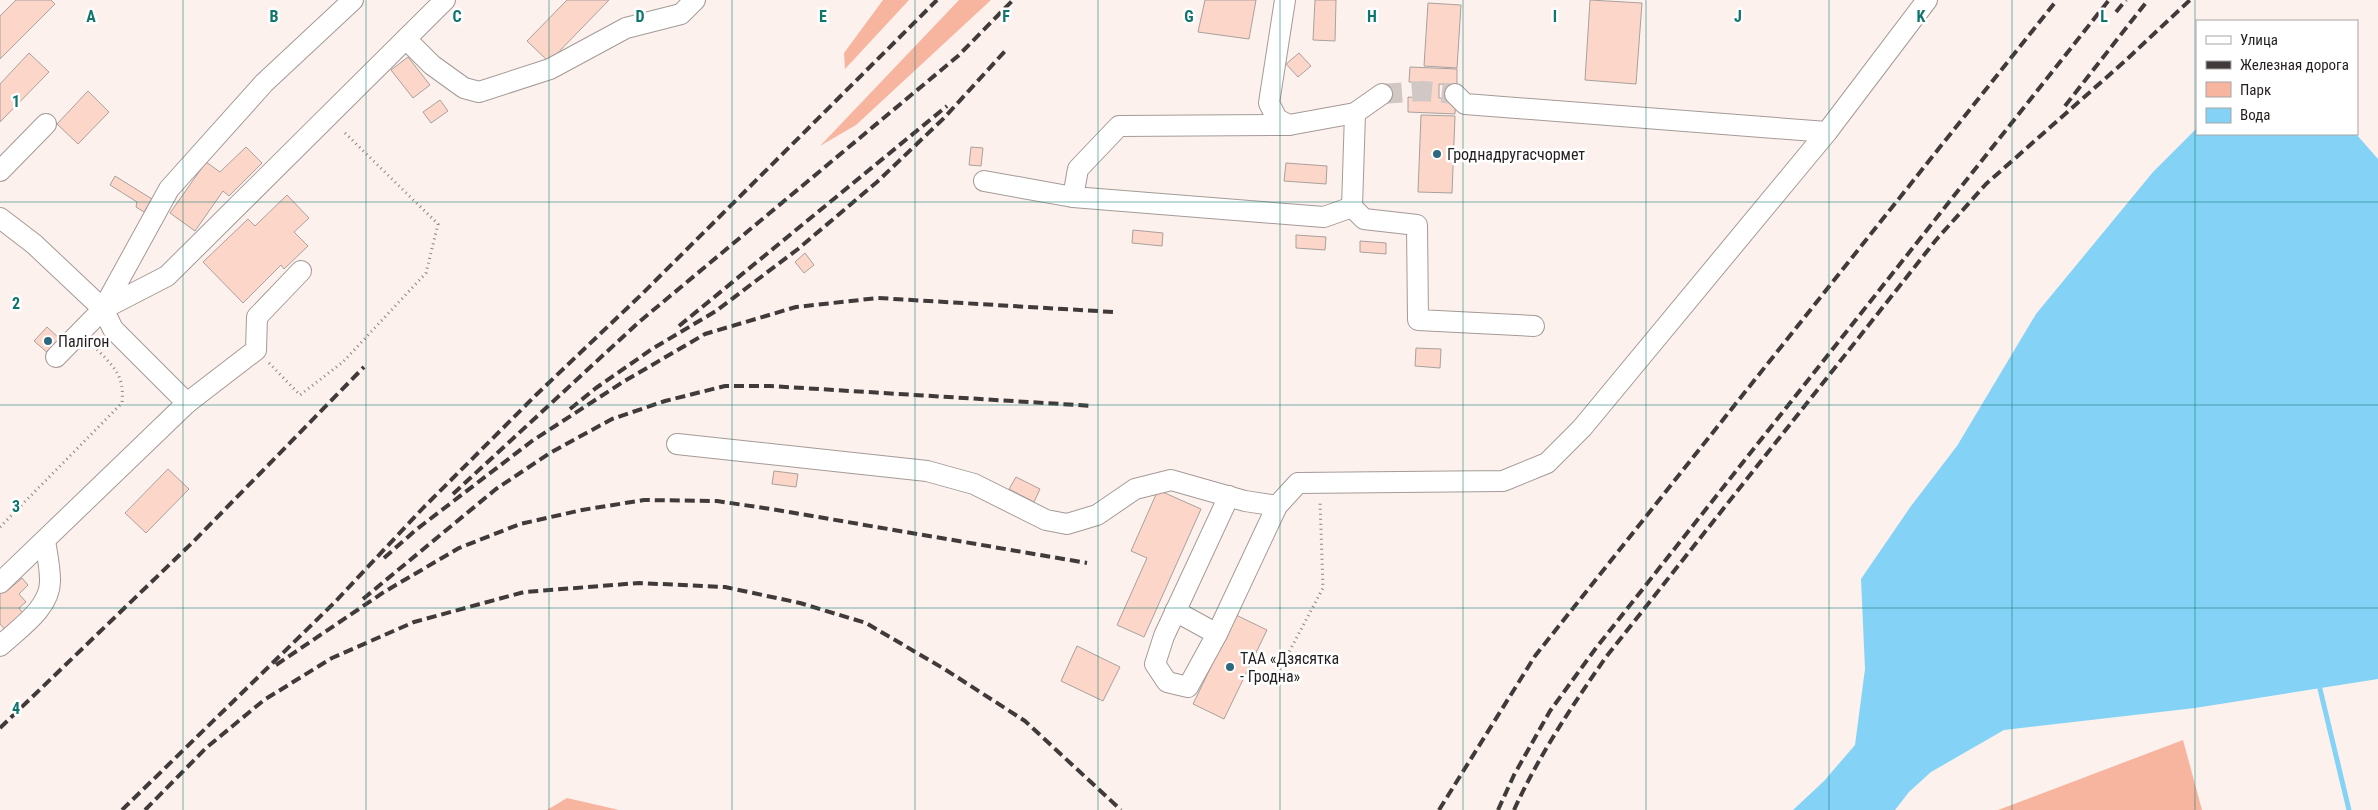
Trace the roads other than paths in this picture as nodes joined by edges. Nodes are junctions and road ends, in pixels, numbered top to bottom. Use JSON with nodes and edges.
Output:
{"nodes":[{"id":1,"x":366,"y":0,"type":"edge"},
{"id":2,"x":445,"y":0,"type":"edge"},
{"id":3,"x":695,"y":0,"type":"edge"},
{"id":4,"x":1285,"y":0,"type":"edge"},
{"id":5,"x":1927,"y":0,"type":"edge"},
{"id":6,"x":350,"y":3,"type":"edge"},
{"id":7,"x":406,"y":39,"type":"junction"},
{"id":8,"x":1382,"y":94,"type":"tunnel mouth"},
{"id":9,"x":1455,"y":94,"type":"tunnel mouth"},
{"id":10,"x":1355,"y":113,"type":"junction"},
{"id":11,"x":46,"y":124,"type":"dead end"},
{"id":12,"x":1289,"y":125,"type":"junction"},
{"id":13,"x":1827,"y":132,"type":"junction"},
{"id":14,"x":0,"y":171,"type":"edge"},
{"id":15,"x":984,"y":181,"type":"dead end"},
{"id":16,"x":1073,"y":196,"type":"junction"},
{"id":17,"x":1352,"y":207,"type":"junction"},
{"id":18,"x":0,"y":218,"type":"edge"},
{"id":19,"x":301,"y":271,"type":"dead end"},
{"id":20,"x":103,"y":309,"type":"junction"},
{"id":21,"x":1534,"y":326,"type":"dead end"},
{"id":22,"x":56,"y":356,"type":"dead end"},
{"id":23,"x":187,"y":404,"type":"junction"},
{"id":24,"x":677,"y":444,"type":"dead end"},
{"id":25,"x":1228,"y":496,"type":"junction"},
{"id":26,"x":1277,"y":506,"type":"junction"},
{"id":27,"x":45,"y":541,"type":"junction"},
{"id":28,"x":0,"y":583,"type":"edge"},
{"id":29,"x":1176,"y":611,"type":"junction"},
{"id":30,"x":1217,"y":634,"type":"junction"},
{"id":31,"x":0,"y":646,"type":"edge"}],
"edges":[{"from":1,"to":6,"type":"lane"},
{"from":2,"to":7,"type":"lane"},
{"from":3,"to":7,"type":"lane"},
{"from":4,"to":12,"type":"lane"},
{"from":5,"to":13,"type":"lane"},
{"from":6,"to":20,"type":"lane"},
{"from":7,"to":20,"type":"lane"},
{"from":8,"to":10,"type":"lane"},
{"from":9,"to":13,"type":"lane"},
{"from":10,"to":12,"type":"lane"},
{"from":10,"to":17,"type":"lane"},
{"from":11,"to":14,"type":"lane"},
{"from":12,"to":16,"type":"lane"},
{"from":13,"to":26,"type":"lane"},
{"from":15,"to":16,"type":"lane"},
{"from":16,"to":17,"type":"lane"},
{"from":17,"to":21,"type":"lane"},
{"from":18,"to":20,"type":"lane"},
{"from":19,"to":23,"type":"lane"},
{"from":20,"to":22,"type":"lane"},
{"from":20,"to":23,"type":"lane"},
{"from":23,"to":27,"type":"lane"},
{"from":24,"to":25,"type":"lane"},
{"from":25,"to":26,"type":"lane"},
{"from":25,"to":29,"type":"lane"},
{"from":26,"to":30,"type":"lane"},
{"from":27,"to":28,"type":"lane"},
{"from":27,"to":31,"type":"lane"},
{"from":29,"to":30,"type":"lane"},
{"from":29,"to":30,"type":"lane"}]}
